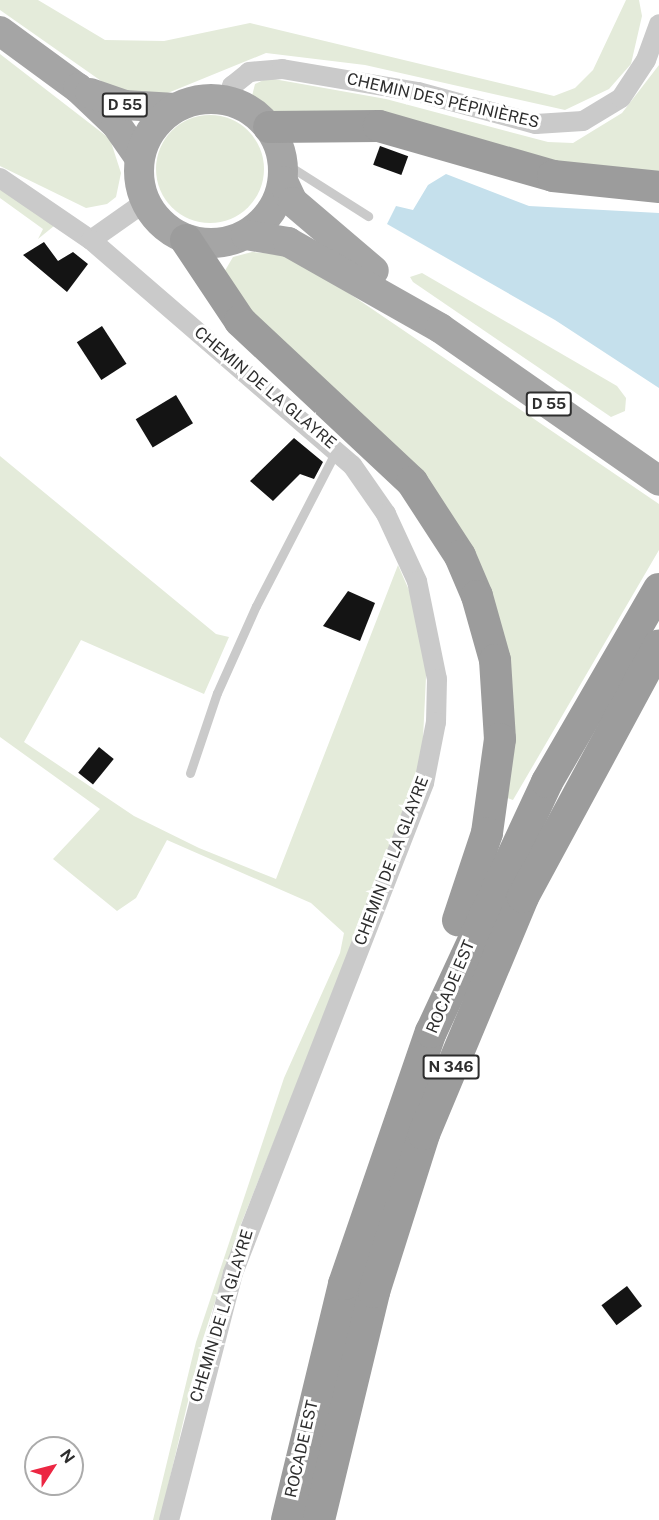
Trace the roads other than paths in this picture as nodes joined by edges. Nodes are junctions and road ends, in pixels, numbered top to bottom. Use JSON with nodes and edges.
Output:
{"nodes":[{"id":1,"x":659,"y":24,"type":"edge"},
{"id":2,"x":0,"y":31,"type":"edge"},
{"id":3,"x":78,"y":88,"type":"junction"},
{"id":4,"x":228,"y":101,"type":"junction"},
{"id":5,"x":175,"y":108,"type":"junction"},
{"id":6,"x":269,"y":127,"type":"junction"},
{"id":7,"x":139,"y":157,"type":"junction"},
{"id":8,"x":283,"y":171,"type":"junction"},
{"id":9,"x":0,"y":178,"type":"edge"},
{"id":10,"x":659,"y":187,"type":"edge"},
{"id":11,"x":144,"y":202,"type":"junction"},
{"id":12,"x":368,"y":216,"type":"dead end"},
{"id":13,"x":246,"y":236,"type":"junction"},
{"id":14,"x":91,"y":240,"type":"junction"},
{"id":15,"x":186,"y":240,"type":"junction"},
{"id":16,"x":440,"y":328,"type":"junction"},
{"id":17,"x":338,"y":449,"type":"junction"},
{"id":18,"x":659,"y":481,"type":"edge"},
{"id":19,"x":659,"y":589,"type":"edge"},
{"id":20,"x":659,"y":645,"type":"edge"},
{"id":21,"x":190,"y":773,"type":"dead end"},
{"id":22,"x":431,"y":1032,"type":"junction"},
{"id":23,"x":169,"y":1520,"type":"edge"},
{"id":24,"x":287,"y":1520,"type":"edge"},
{"id":25,"x":319,"y":1520,"type":"edge"}],
"edges":[{"from":1,"to":4,"type":"street","name":"CHEMIN DES PÉPINIÈRES"},
{"from":2,"to":3,"type":"main road","number":"D 55"},
{"from":3,"to":5,"type":"main road","number":"D 55"},
{"from":3,"to":7,"type":"main road","number":"D 55"},
{"from":4,"to":5,"type":"main road"},
{"from":4,"to":6,"type":"main road"},
{"from":5,"to":7,"type":"main road"},
{"from":6,"to":8,"type":"main road"},
{"from":6,"to":10,"type":"highway"},
{"from":7,"to":11,"type":"main road"},
{"from":8,"to":12,"type":"lane"},
{"from":8,"to":13,"type":"main road"},
{"from":8,"to":16,"type":"main road","number":"D 55"},
{"from":9,"to":14,"type":"street","name":"CHEMIN DE LA GLAYRE"},
{"from":11,"to":14,"type":"street"},
{"from":11,"to":15,"type":"main road"},
{"from":13,"to":15,"type":"main road"},
{"from":13,"to":16,"type":"main road","number":"D 55"},
{"from":14,"to":17,"type":"street","name":"CHEMIN DE LA GLAYRE"},
{"from":15,"to":22,"type":"highway"},
{"from":16,"to":18,"type":"main road","number":"D 55"},
{"from":17,"to":21,"type":"lane"},
{"from":17,"to":23,"type":"street","name":"CHEMIN DE LA GLAYRE"},
{"from":19,"to":22,"type":"highway","name":"ROCADE EST","number":"N 346"},
{"from":20,"to":25,"type":"highway","name":"ROCADE EST","number":"N 346"},
{"from":22,"to":24,"type":"highway","name":"ROCADE EST","number":"N 346"}]}
